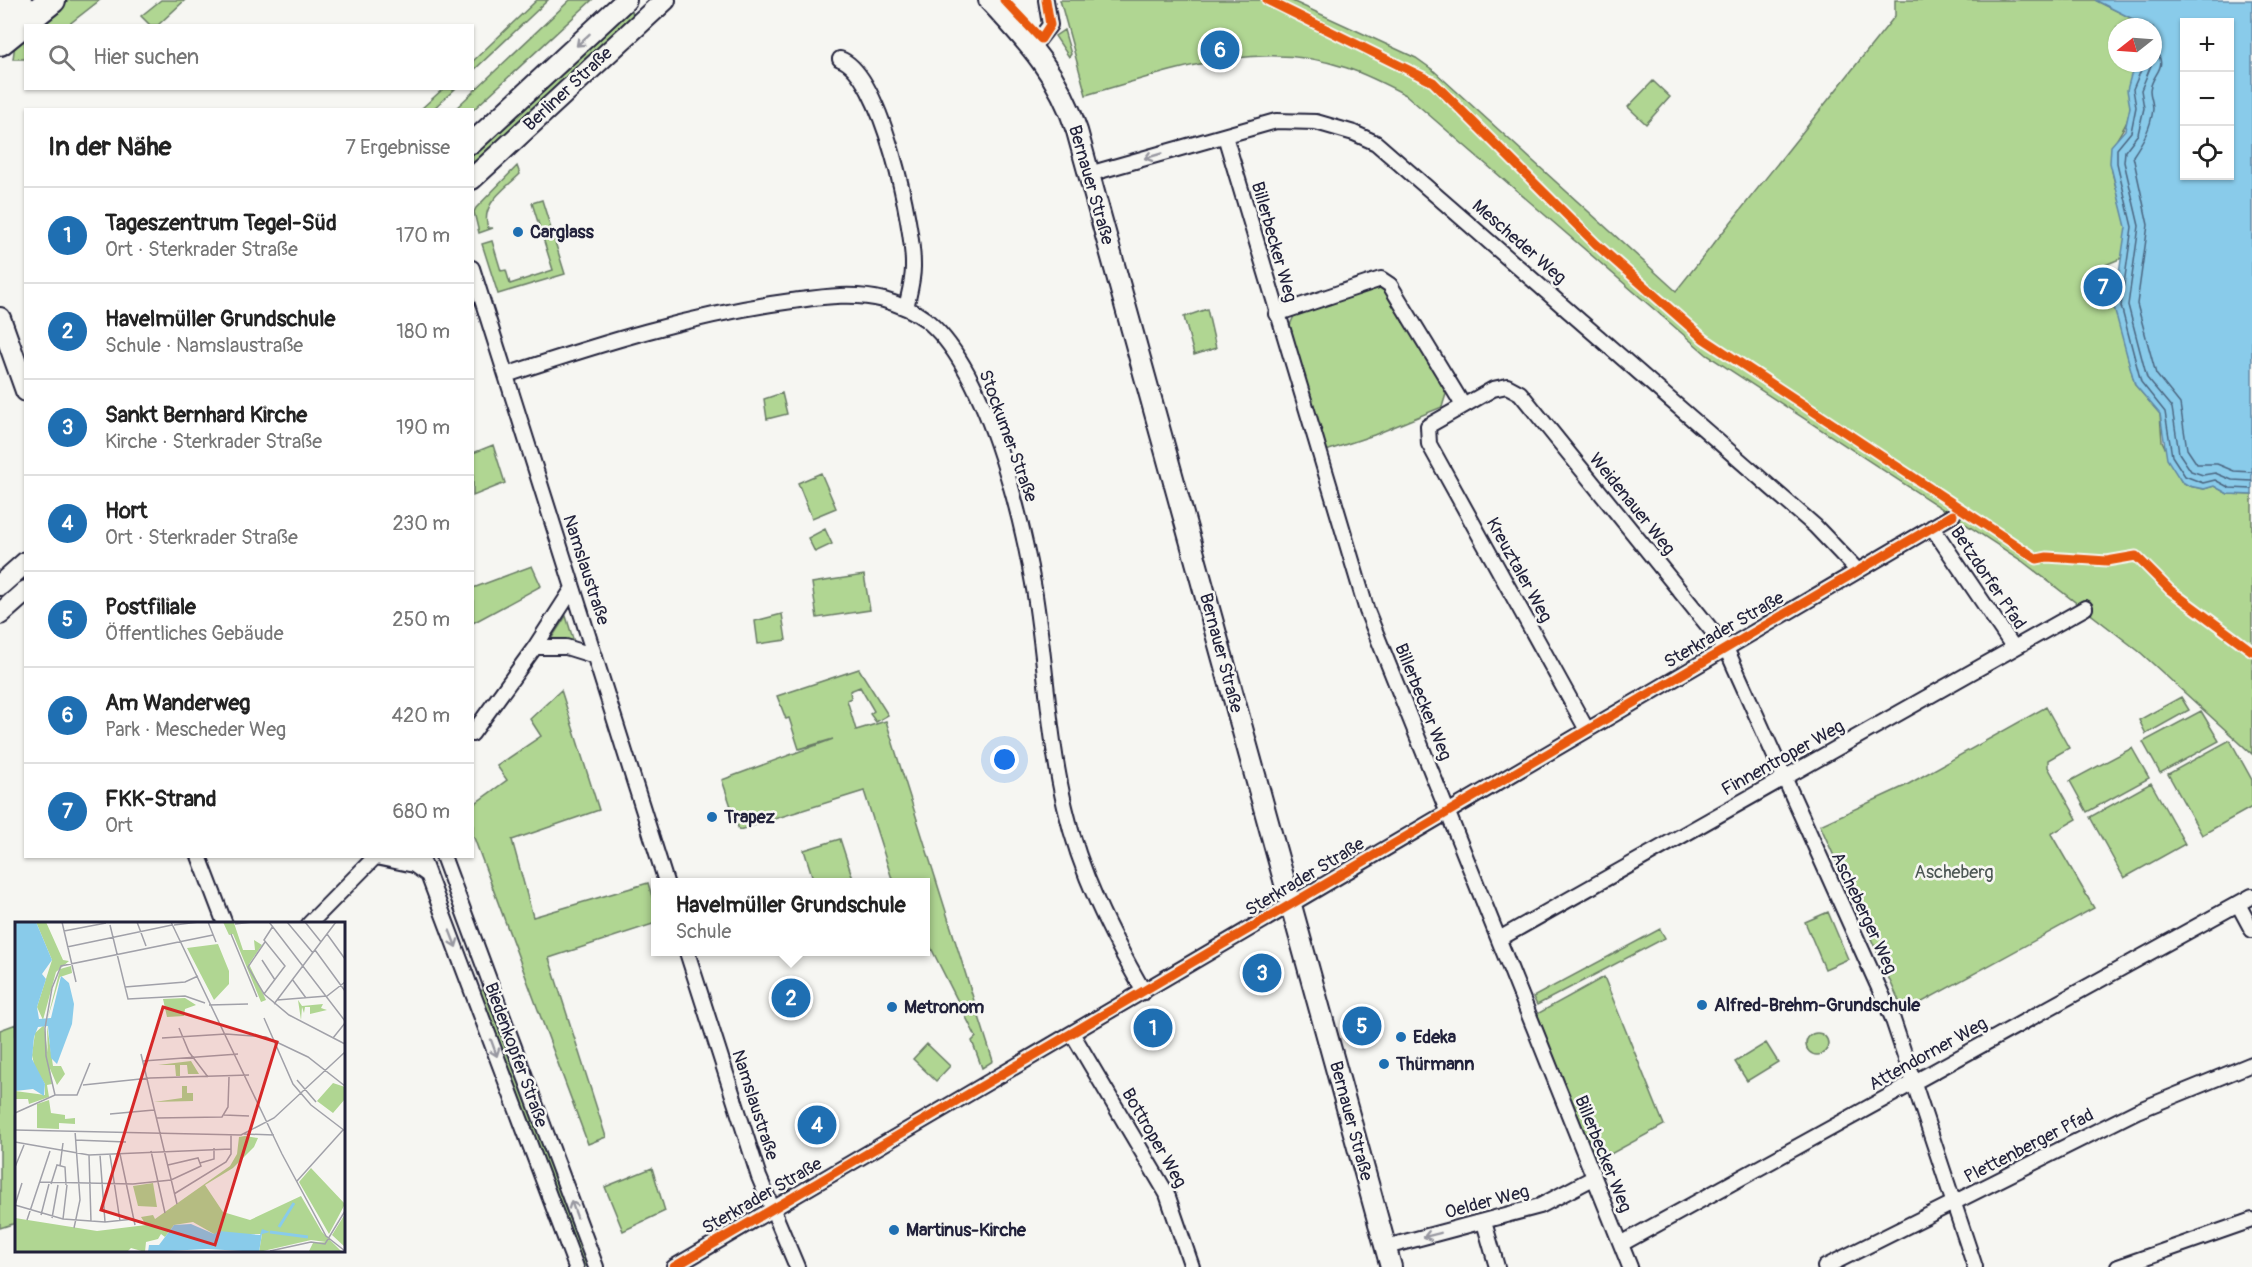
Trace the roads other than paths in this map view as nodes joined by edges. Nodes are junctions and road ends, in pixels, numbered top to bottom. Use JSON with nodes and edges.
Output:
{"nodes":[{"id":1,"x":18,"y":0,"type":"edge"},
{"id":2,"x":52,"y":0,"type":"edge"},
{"id":3,"x":626,"y":0,"type":"edge"},
{"id":4,"x":665,"y":0,"type":"edge"},
{"id":5,"x":980,"y":0,"type":"edge"},
{"id":6,"x":989,"y":0,"type":"edge"},
{"id":7,"x":1046,"y":0,"type":"edge"},
{"id":8,"x":0,"y":15,"type":"edge"},
{"id":9,"x":0,"y":42,"type":"edge"},
{"id":10,"x":1030,"y":45,"type":"junction"},
{"id":11,"x":840,"y":59,"type":"dead end"},
{"id":12,"x":1225,"y":136,"type":"junction"},
{"id":13,"x":474,"y":141,"type":"edge"},
{"id":14,"x":1089,"y":174,"type":"junction"},
{"id":15,"x":474,"y":177,"type":"edge"},
{"id":16,"x":474,"y":274,"type":"edge"},
{"id":17,"x":906,"y":308,"type":"junction"},
{"id":18,"x":1276,"y":314,"type":"junction"},
{"id":19,"x":0,"y":318,"type":"edge"},
{"id":20,"x":507,"y":375,"type":"junction"},
{"id":21,"x":24,"y":385,"type":"edge"},
{"id":22,"x":1462,"y":405,"type":"junction"},
{"id":23,"x":1953,"y":515,"type":"dead end"},
{"id":24,"x":1932,"y":527,"type":"junction"},
{"id":25,"x":24,"y":564,"type":"edge"},
{"id":26,"x":1858,"y":571,"type":"junction"},
{"id":27,"x":0,"y":585,"type":"edge"},
{"id":28,"x":573,"y":588,"type":"junction"},
{"id":29,"x":24,"y":593,"type":"edge"},
{"id":30,"x":2085,"y":608,"type":"dead end"},
{"id":31,"x":0,"y":614,"type":"edge"},
{"id":32,"x":535,"y":647,"type":"junction"},
{"id":33,"x":1726,"y":648,"type":"junction"},
{"id":34,"x":2014,"y":648,"type":"junction"},
{"id":35,"x":595,"y":656,"type":"junction"},
{"id":36,"x":1587,"y":730,"type":"junction"},
{"id":37,"x":474,"y":731,"type":"edge"},
{"id":38,"x":1783,"y":779,"type":"junction"},
{"id":39,"x":1448,"y":812,"type":"junction"},
{"id":40,"x":201,"y":858,"type":"edge"},
{"id":41,"x":375,"y":858,"type":"edge"},
{"id":42,"x":381,"y":858,"type":"edge"},
{"id":43,"x":422,"y":858,"type":"edge"},
{"id":44,"x":445,"y":863,"type":"edge"},
{"id":45,"x":428,"y":875,"type":"junction"},
{"id":46,"x":665,"y":878,"type":"edge"},
{"id":47,"x":2252,"y":896,"type":"edge"},
{"id":48,"x":2238,"y":904,"type":"junction"},
{"id":49,"x":1291,"y":905,"type":"junction"},
{"id":50,"x":224,"y":922,"type":"edge"},
{"id":51,"x":311,"y":922,"type":"edge"},
{"id":52,"x":2252,"y":930,"type":"edge"},
{"id":53,"x":1499,"y":939,"type":"junction"},
{"id":54,"x":689,"y":956,"type":"edge"},
{"id":55,"x":1144,"y":992,"type":"junction"},
{"id":56,"x":1072,"y":1033,"type":"junction"},
{"id":57,"x":2252,"y":1064,"type":"edge"},
{"id":58,"x":1914,"y":1083,"type":"junction"},
{"id":59,"x":1593,"y":1179,"type":"junction"},
{"id":60,"x":1955,"y":1203,"type":"junction"},
{"id":61,"x":774,"y":1208,"type":"junction"},
{"id":62,"x":2252,"y":1220,"type":"edge"},
{"id":63,"x":1485,"y":1222,"type":"junction"},
{"id":64,"x":1621,"y":1244,"type":"junction"},
{"id":65,"x":1386,"y":1247,"type":"junction"},
{"id":66,"x":576,"y":1267,"type":"edge"},
{"id":67,"x":596,"y":1267,"type":"edge"},
{"id":68,"x":674,"y":1267,"type":"edge"},
{"id":69,"x":797,"y":1267,"type":"edge"},
{"id":70,"x":1192,"y":1267,"type":"edge"},
{"id":71,"x":1391,"y":1267,"type":"edge"},
{"id":72,"x":1497,"y":1267,"type":"edge"},
{"id":73,"x":1630,"y":1267,"type":"edge"},
{"id":74,"x":1825,"y":1267,"type":"edge"},
{"id":75,"x":1975,"y":1267,"type":"edge"},
{"id":76,"x":2118,"y":1267,"type":"edge"}],
"edges":[{"from":1,"to":8,"type":"highway"},
{"from":2,"to":9,"type":"highway"},
{"from":3,"to":13,"type":"main road","name":"Berliner Straße","one_way":true},
{"from":4,"to":15,"type":"main road","name":"Berliner Straße"},
{"from":5,"to":10,"type":"main road","name":"Bernauer Straße"},
{"from":6,"to":10,"type":"main road","name":"Bernauer Straße"},
{"from":7,"to":10,"type":"street"},
{"from":10,"to":14,"type":"main road","name":"Bernauer Straße"},
{"from":11,"to":17,"type":"street"},
{"from":12,"to":14,"type":"street","name":"Mescheder Weg","one_way":true},
{"from":12,"to":18,"type":"street","name":"Billerbecker Weg"},
{"from":12,"to":26,"type":"street","name":"Mescheder Weg"},
{"from":14,"to":49,"type":"main road","name":"Bernauer Straße"},
{"from":16,"to":20,"type":"street","name":"Namslaustraße"},
{"from":17,"to":20,"type":"street","name":"Stockumer Straße"},
{"from":17,"to":55,"type":"street","name":"Stockumer Straße"},
{"from":18,"to":22,"type":"street"},
{"from":18,"to":39,"type":"street","name":"Billerbecker Weg"},
{"from":19,"to":21,"type":"main road"},
{"from":20,"to":28,"type":"street","name":"Namslaustraße"},
{"from":22,"to":33,"type":"street","name":"Weidenauer Weg"},
{"from":22,"to":36,"type":"street","name":"Kreuztaler Weg"},
{"from":23,"to":24,"type":"street","name":"Sterkrader Straße"},
{"from":24,"to":26,"type":"street","name":"Sterkrader Straße"},
{"from":24,"to":34,"type":"street","name":"Betzdorfer Pfad"},
{"from":25,"to":27,"type":"main road"},
{"from":26,"to":33,"type":"street","name":"Sterkrader Straße"},
{"from":28,"to":32,"type":"street"},
{"from":28,"to":35,"type":"street","name":"Namslaustraße"},
{"from":29,"to":31,"type":"main road"},
{"from":30,"to":34,"type":"street","name":"Finnentroper Weg"},
{"from":32,"to":35,"type":"street"},
{"from":32,"to":37,"type":"street"},
{"from":33,"to":36,"type":"street","name":"Sterkrader Straße"},
{"from":33,"to":38,"type":"street","name":"Ascheberger Weg"},
{"from":34,"to":38,"type":"street","name":"Finnentroper Weg"},
{"from":35,"to":46,"type":"street","name":"Namslaustraße"},
{"from":36,"to":39,"type":"street","name":"Sterkrader Straße"},
{"from":38,"to":53,"type":"street","name":"Finnentroper Weg"},
{"from":38,"to":58,"type":"street","name":"Ascheberger Weg"},
{"from":39,"to":49,"type":"street","name":"Sterkrader Straße"},
{"from":39,"to":53,"type":"street","name":"Billerbecker Weg"},
{"from":40,"to":50,"type":"street"},
{"from":41,"to":51,"type":"street"},
{"from":42,"to":45,"type":"street"},
{"from":43,"to":45,"type":"street","name":"Biedenkopfer Straße"},
{"from":44,"to":45,"type":"street"},
{"from":67,"to":44,"type":"street","name":"Biedenkopfer Straße","one_way":true},
{"from":45,"to":66,"type":"street","name":"Biedenkopfer Straße","one_way":true},
{"from":47,"to":48,"type":"street","name":"Attendorner Weg"},
{"from":48,"to":52,"type":"street"},
{"from":48,"to":58,"type":"street","name":"Attendorner Weg"},
{"from":49,"to":55,"type":"street","name":"Sterkrader Straße"},
{"from":49,"to":65,"type":"main road","name":"Bernauer Straße"},
{"from":53,"to":59,"type":"street","name":"Billerbecker Weg"},
{"from":54,"to":61,"type":"street","name":"Namslaustraße"},
{"from":55,"to":56,"type":"street","name":"Sterkrader Straße"},
{"from":56,"to":61,"type":"street","name":"Sterkrader Straße"},
{"from":56,"to":70,"type":"street","name":"Bottroper Weg"},
{"from":57,"to":60,"type":"street","name":"Plettenberger Pfad"},
{"from":58,"to":60,"type":"street","name":"Ascheberger Weg"},
{"from":58,"to":64,"type":"street","name":"Attendorner Weg"},
{"from":59,"to":63,"type":"street","name":"Oelder Weg"},
{"from":59,"to":64,"type":"street","name":"Billerbecker Weg"},
{"from":60,"to":74,"type":"street","name":"Plettenberger Pfad"},
{"from":60,"to":75,"type":"street","name":"Ascheberger Weg"},
{"from":61,"to":68,"type":"street","name":"Sterkrader Straße"},
{"from":61,"to":69,"type":"street","name":"Namslaustraße"},
{"from":62,"to":76,"type":"street"},
{"from":63,"to":65,"type":"street","name":"Oelder Weg","one_way":true},
{"from":63,"to":72,"type":"street"},
{"from":64,"to":73,"type":"street","name":"Billerbecker Weg"},
{"from":65,"to":71,"type":"main road","name":"Bernauer Straße"}]}
